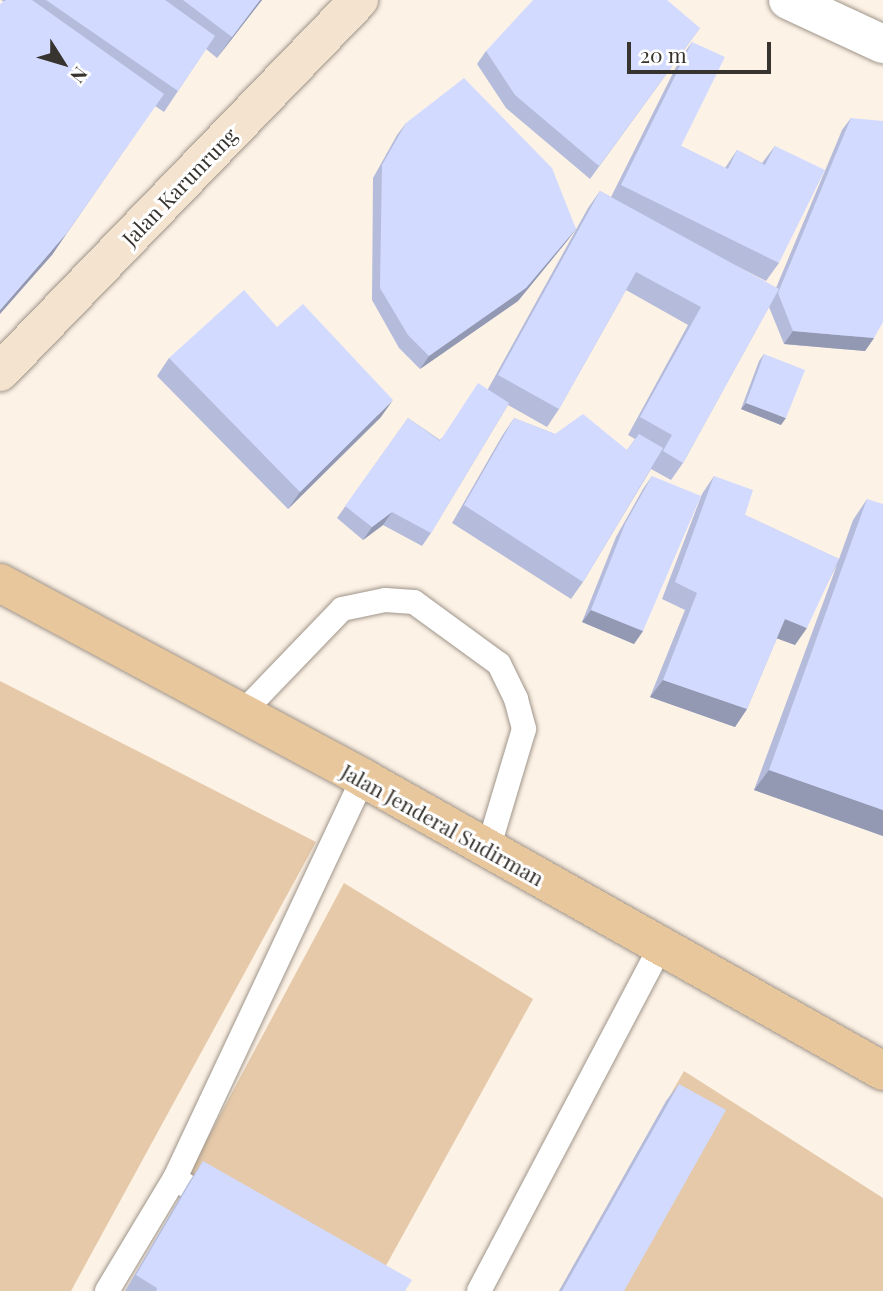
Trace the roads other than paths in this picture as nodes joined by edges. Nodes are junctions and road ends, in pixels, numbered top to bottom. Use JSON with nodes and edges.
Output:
{"nodes":[{"id":1,"x":359,"y":0,"type":"edge"},
{"id":2,"x":788,"y":0,"type":"edge"},
{"id":3,"x":883,"y":44,"type":"edge"},
{"id":4,"x":0,"y":372,"type":"edge"},
{"id":5,"x":0,"y":583,"type":"edge"},
{"id":6,"x":242,"y":713,"type":"junction"},
{"id":7,"x":363,"y":778,"type":"junction"},
{"id":8,"x":488,"y":849,"type":"junction"},
{"id":9,"x":662,"y":944,"type":"junction"},
{"id":10,"x":883,"y":1071,"type":"edge"},
{"id":11,"x":175,"y":1178,"type":"junction"},
{"id":12,"x":210,"y":1200,"type":"edge"},
{"id":13,"x":107,"y":1291,"type":"edge"},
{"id":14,"x":479,"y":1291,"type":"edge"}],
"edges":[{"from":1,"to":4,"type":"main road","name":"Jalan Karunrung"},
{"from":2,"to":3,"type":"street"},
{"from":5,"to":6,"type":"main road","name":"Jalan Jenderal Sudirman"},
{"from":6,"to":7,"type":"main road","name":"Jalan Jenderal Sudirman"},
{"from":6,"to":8,"type":"lane"},
{"from":7,"to":8,"type":"main road","name":"Jalan Jenderal Sudirman"},
{"from":7,"to":11,"type":"lane"},
{"from":8,"to":9,"type":"main road","name":"Jalan Jenderal Sudirman"},
{"from":9,"to":10,"type":"main road","name":"Jalan Jenderal Sudirman"},
{"from":9,"to":14,"type":"lane"},
{"from":11,"to":12,"type":"lane"},
{"from":11,"to":13,"type":"lane"}]}
